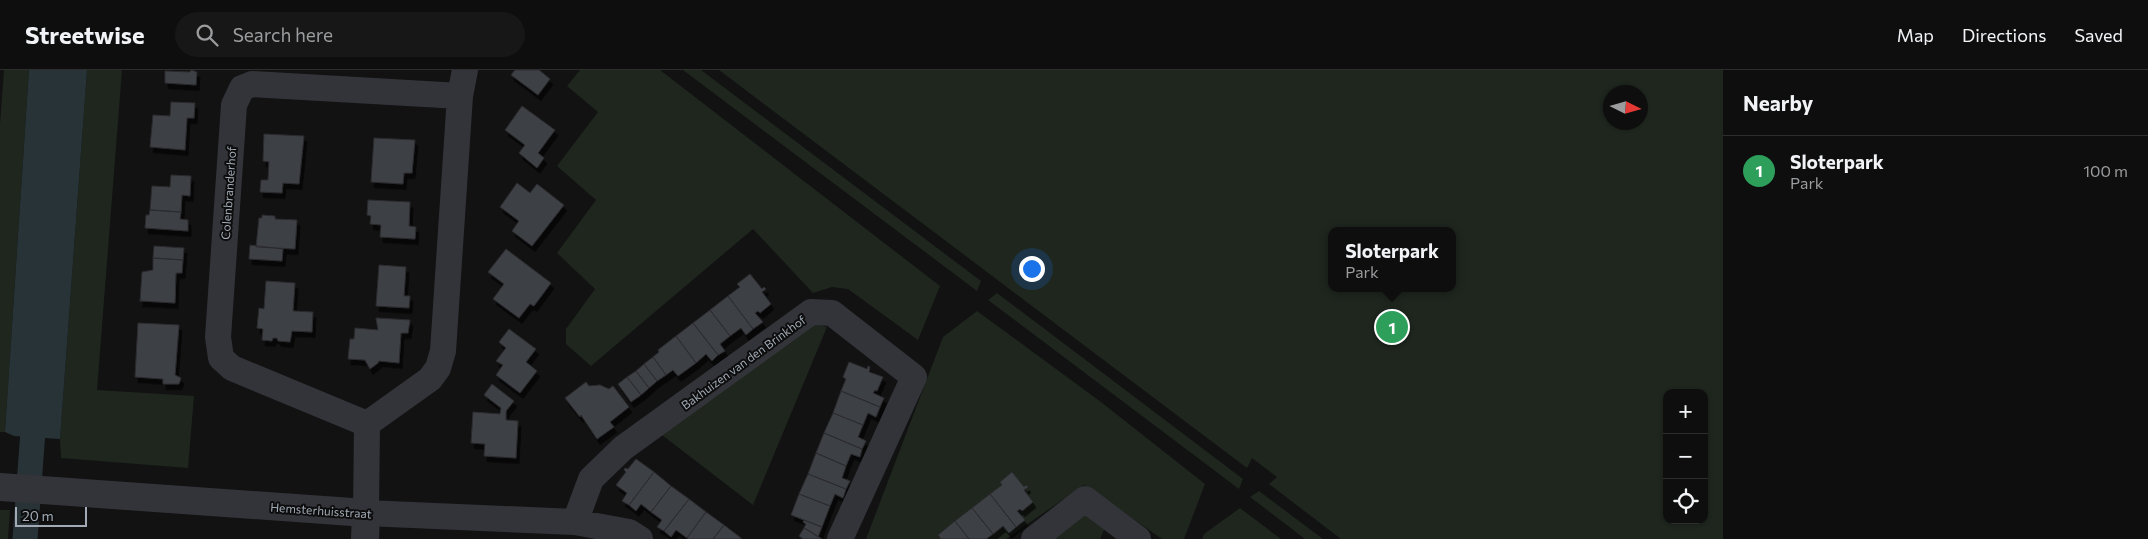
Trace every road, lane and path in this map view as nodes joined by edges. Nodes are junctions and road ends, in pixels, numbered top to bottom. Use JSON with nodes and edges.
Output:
{"nodes":[{"id":1,"x":465,"y":70,"type":"edge"},
{"id":2,"x":460,"y":96,"type":"junction"},
{"id":3,"x":367,"y":424,"type":"junction"},
{"id":4,"x":19,"y":488,"type":"edge"},
{"id":5,"x":576,"y":522,"type":"junction"},
{"id":6,"x":365,"y":526,"type":"edge"},
{"id":7,"x":640,"y":539,"type":"edge"},
{"id":8,"x":840,"y":539,"type":"edge"},
{"id":9,"x":1034,"y":539,"type":"edge"},
{"id":10,"x":1138,"y":539,"type":"edge"}],
"edges":[{"from":1,"to":2,"type":"street"},
{"from":2,"to":3,"type":"street"},
{"from":2,"to":3,"type":"street","name":"Colenbranderhof"},
{"from":3,"to":6,"type":"street"},
{"from":4,"to":6,"type":"street","name":"Hemsterhuisstraat"},
{"from":5,"to":6,"type":"street","name":"Hemsterhuisstraat"},
{"from":5,"to":7,"type":"street","name":"Hemsterhuisstraat"},
{"from":5,"to":8,"type":"street","name":"Bakhuizen van den Brinkhof"},
{"from":9,"to":10,"type":"street"}]}
